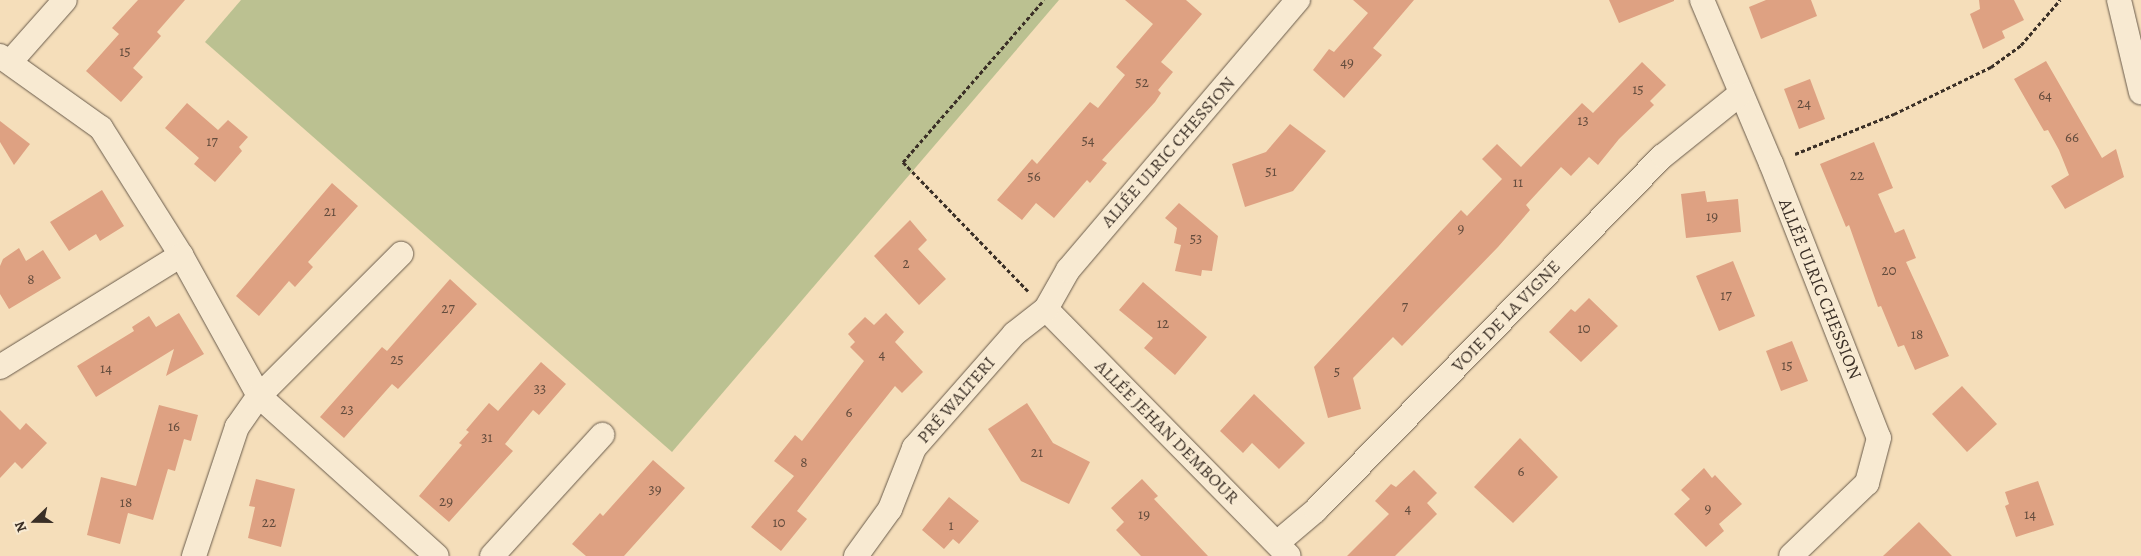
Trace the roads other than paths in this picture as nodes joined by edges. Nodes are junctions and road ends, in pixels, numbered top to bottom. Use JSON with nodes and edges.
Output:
{"nodes":[{"id":1,"x":65,"y":0,"type":"edge"},
{"id":2,"x":1298,"y":0,"type":"edge"},
{"id":3,"x":1702,"y":0,"type":"edge"},
{"id":4,"x":2118,"y":0,"type":"edge"},
{"id":5,"x":5,"y":59,"type":"edge"},
{"id":6,"x":2141,"y":92,"type":"edge"},
{"id":7,"x":1740,"y":94,"type":"junction"},
{"id":8,"x":401,"y":254,"type":"dead end"},
{"id":9,"x":181,"y":255,"type":"junction"},
{"id":10,"x":1046,"y":309,"type":"junction"},
{"id":11,"x":0,"y":367,"type":"edge"},
{"id":12,"x":259,"y":396,"type":"junction"},
{"id":13,"x":602,"y":435,"type":"dead end"},
{"id":14,"x":1283,"y":550,"type":"edge"},
{"id":15,"x":194,"y":556,"type":"edge"},
{"id":16,"x":437,"y":556,"type":"edge"},
{"id":17,"x":492,"y":556,"type":"edge"},
{"id":18,"x":856,"y":556,"type":"edge"},
{"id":19,"x":1791,"y":556,"type":"edge"}],
"edges":[{"from":1,"to":5,"type":"street"},
{"from":2,"to":10,"type":"street","name":"ALLÉE ULRIC CHESSION"},
{"from":3,"to":7,"type":"street","name":"ALLÉE ULRIC CHESSION"},
{"from":4,"to":6,"type":"street"},
{"from":5,"to":9,"type":"street"},
{"from":7,"to":14,"type":"street","name":"VOIE DE LA VIGNE"},
{"from":7,"to":19,"type":"street","name":"ALLÉE ULRIC CHESSION"},
{"from":8,"to":12,"type":"street"},
{"from":9,"to":11,"type":"street"},
{"from":9,"to":12,"type":"street"},
{"from":10,"to":14,"type":"street","name":"ALLÉE JEHAN DEMBOUR"},
{"from":10,"to":18,"type":"street","name":"PRÉ WALTERI"},
{"from":12,"to":15,"type":"street"},
{"from":12,"to":16,"type":"street"},
{"from":13,"to":17,"type":"street"}]}
